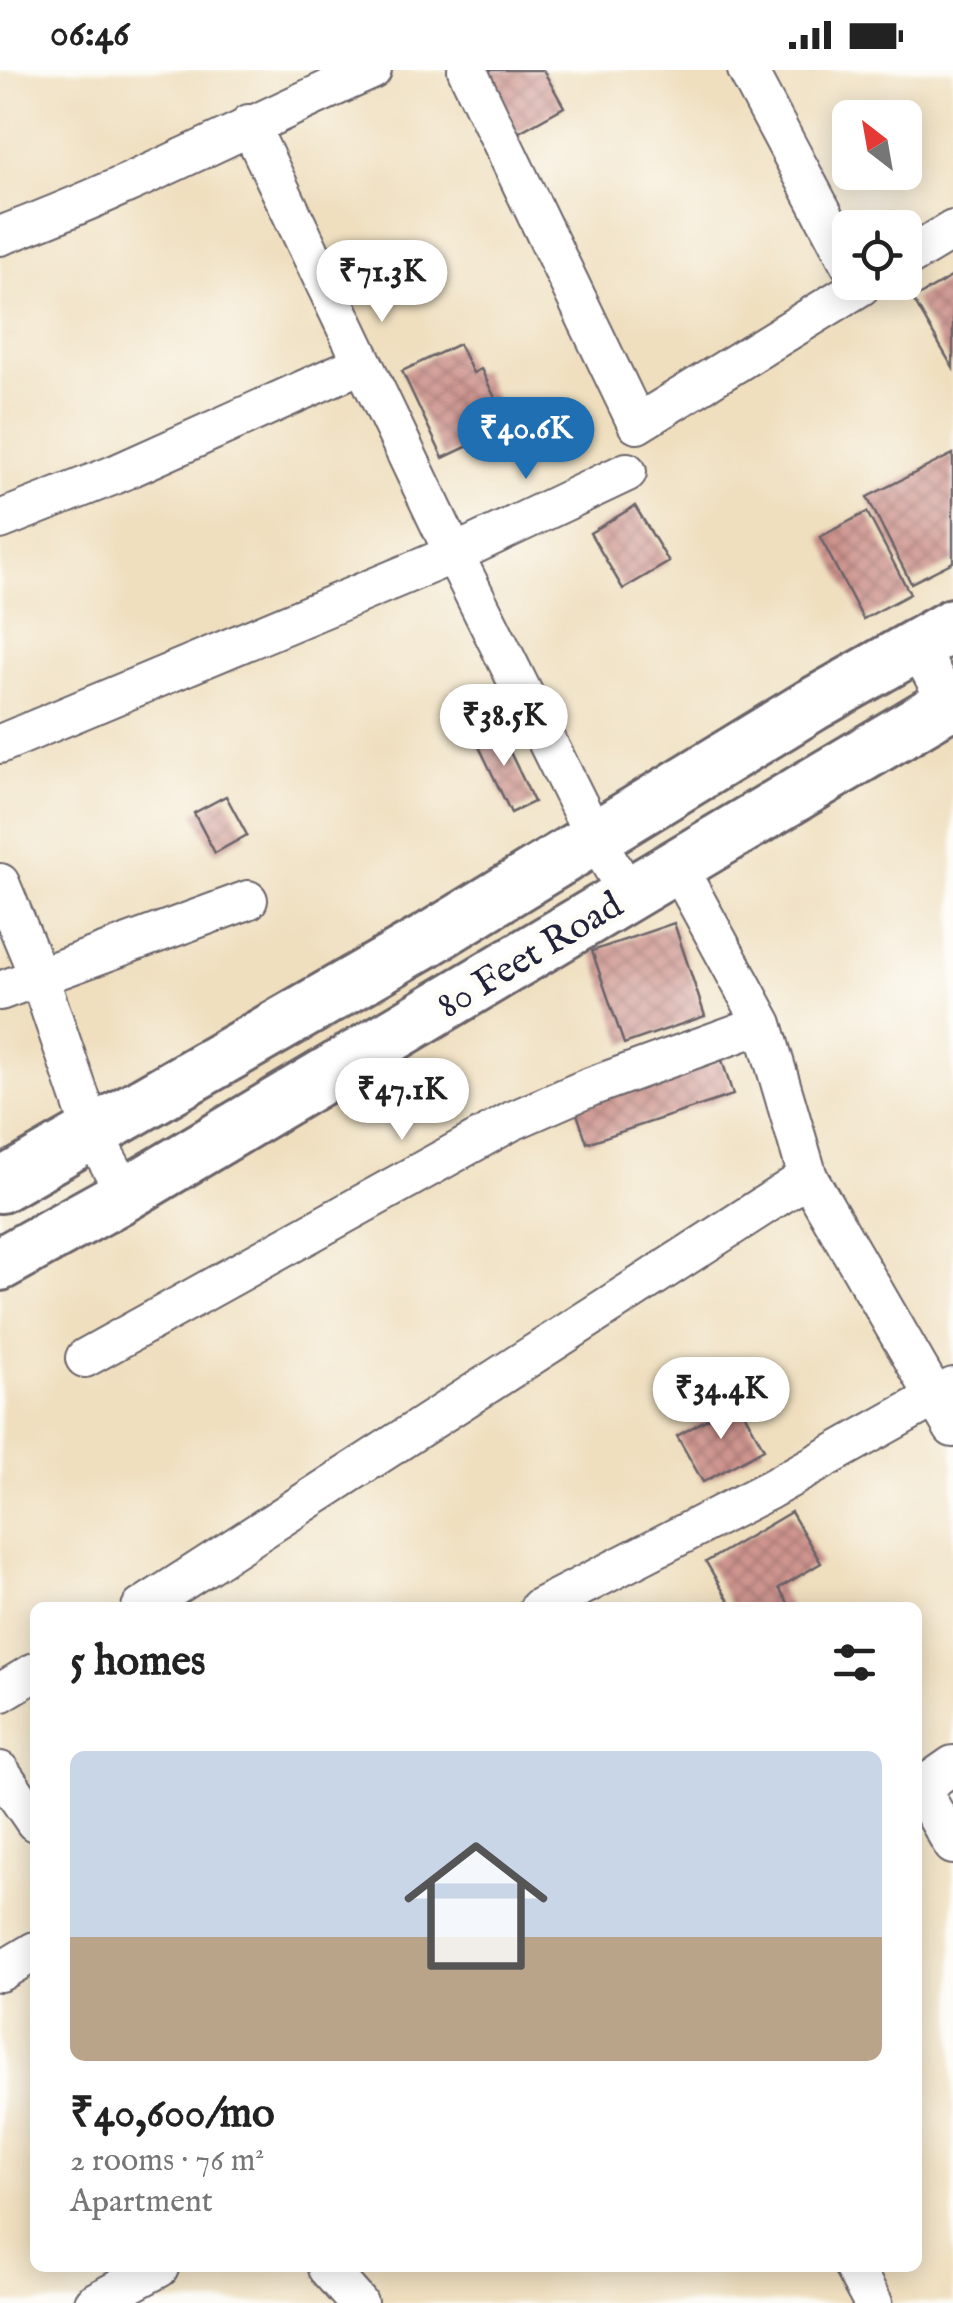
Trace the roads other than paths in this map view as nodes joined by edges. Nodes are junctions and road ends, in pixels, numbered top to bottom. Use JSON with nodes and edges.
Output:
{"nodes":[{"id":1,"x":372,"y":70,"type":"edge"},
{"id":2,"x":467,"y":70,"type":"edge"},
{"id":3,"x":747,"y":70,"type":"edge"},
{"id":4,"x":249,"y":124,"type":"junction"},
{"id":5,"x":832,"y":229,"type":"edge"},
{"id":6,"x":953,"y":230,"type":"edge"},
{"id":7,"x":0,"y":236,"type":"edge"},
{"id":8,"x":922,"y":249,"type":"edge"},
{"id":9,"x":832,"y":297,"type":"edge"},
{"id":10,"x":363,"y":363,"type":"junction"},
{"id":11,"x":626,"y":472,"type":"dead end"},
{"id":12,"x":0,"y":520,"type":"edge"},
{"id":13,"x":454,"y":554,"type":"junction"},
{"id":14,"x":934,"y":635,"type":"edge"},
{"id":15,"x":952,"y":706,"type":"edge"},
{"id":16,"x":0,"y":744,"type":"edge"},
{"id":17,"x":595,"y":838,"type":"junction"},
{"id":18,"x":677,"y":866,"type":"junction"},
{"id":19,"x":0,"y":884,"type":"edge"},
{"id":20,"x":630,"y":894,"type":"junction"},
{"id":21,"x":248,"y":900,"type":"dead end"},
{"id":22,"x":39,"y":977,"type":"junction"},
{"id":23,"x":0,"y":991,"type":"edge"},
{"id":24,"x":763,"y":1024,"type":"junction"},
{"id":25,"x":92,"y":1132,"type":"junction"},
{"id":26,"x":808,"y":1177,"type":"junction"},
{"id":27,"x":0,"y":1186,"type":"edge"},
{"id":28,"x":126,"y":1194,"type":"junction"},
{"id":29,"x":0,"y":1264,"type":"edge"},
{"id":30,"x":86,"y":1358,"type":"dead end"},
{"id":31,"x":948,"y":1404,"type":"edge"},
{"id":32,"x":150,"y":1602,"type":"edge"},
{"id":33,"x":551,"y":1602,"type":"edge"},
{"id":34,"x":30,"y":1675,"type":"edge"},
{"id":35,"x":0,"y":1694,"type":"edge"},
{"id":36,"x":953,"y":1765,"type":"edge"},
{"id":37,"x":0,"y":1771,"type":"edge"},
{"id":38,"x":922,"y":1787,"type":"edge"},
{"id":39,"x":922,"y":1794,"type":"edge"},
{"id":40,"x":30,"y":1815,"type":"edge"},
{"id":41,"x":953,"y":1845,"type":"edge"},
{"id":42,"x":30,"y":1954,"type":"edge"},
{"id":43,"x":0,"y":1972,"type":"edge"},
{"id":44,"x":151,"y":2272,"type":"edge"},
{"id":45,"x":331,"y":2272,"type":"edge"},
{"id":46,"x":856,"y":2272,"type":"edge"},
{"id":47,"x":93,"y":2303,"type":"edge"},
{"id":48,"x":358,"y":2303,"type":"edge"},
{"id":49,"x":873,"y":2303,"type":"edge"}],
"edges":[{"from":1,"to":4,"type":"street"},
{"from":2,"to":9,"type":"street"},
{"from":3,"to":5,"type":"street"},
{"from":4,"to":7,"type":"street"},
{"from":4,"to":10,"type":"street"},
{"from":6,"to":8,"type":"street"},
{"from":10,"to":12,"type":"street"},
{"from":10,"to":13,"type":"street"},
{"from":11,"to":13,"type":"street"},
{"from":13,"to":16,"type":"street"},
{"from":13,"to":17,"type":"street"},
{"from":14,"to":15,"type":"street"},
{"from":14,"to":17,"type":"street","name":"80 Feet Road"},
{"from":15,"to":18,"type":"street","name":"80 Feet Road"},
{"from":17,"to":20,"type":"street"},
{"from":17,"to":25,"type":"street","name":"80 Feet Road"},
{"from":18,"to":20,"type":"street","name":"80 Feet Road"},
{"from":18,"to":24,"type":"street"},
{"from":19,"to":22,"type":"street"},
{"from":20,"to":28,"type":"street","name":"80 Feet Road"},
{"from":21,"to":22,"type":"street"},
{"from":22,"to":23,"type":"street"},
{"from":22,"to":25,"type":"street"},
{"from":24,"to":26,"type":"street"},
{"from":24,"to":30,"type":"street"},
{"from":25,"to":27,"type":"street","name":"80 Feet Road"},
{"from":25,"to":28,"type":"street"},
{"from":26,"to":31,"type":"street"},
{"from":26,"to":32,"type":"street"},
{"from":28,"to":29,"type":"street","name":"80 Feet Road"},
{"from":31,"to":33,"type":"street"},
{"from":34,"to":35,"type":"street"},
{"from":36,"to":38,"type":"street"},
{"from":37,"to":40,"type":"street"},
{"from":39,"to":41,"type":"street"},
{"from":42,"to":43,"type":"street"},
{"from":44,"to":47,"type":"street"},
{"from":45,"to":48,"type":"street"},
{"from":46,"to":49,"type":"street"}]}
